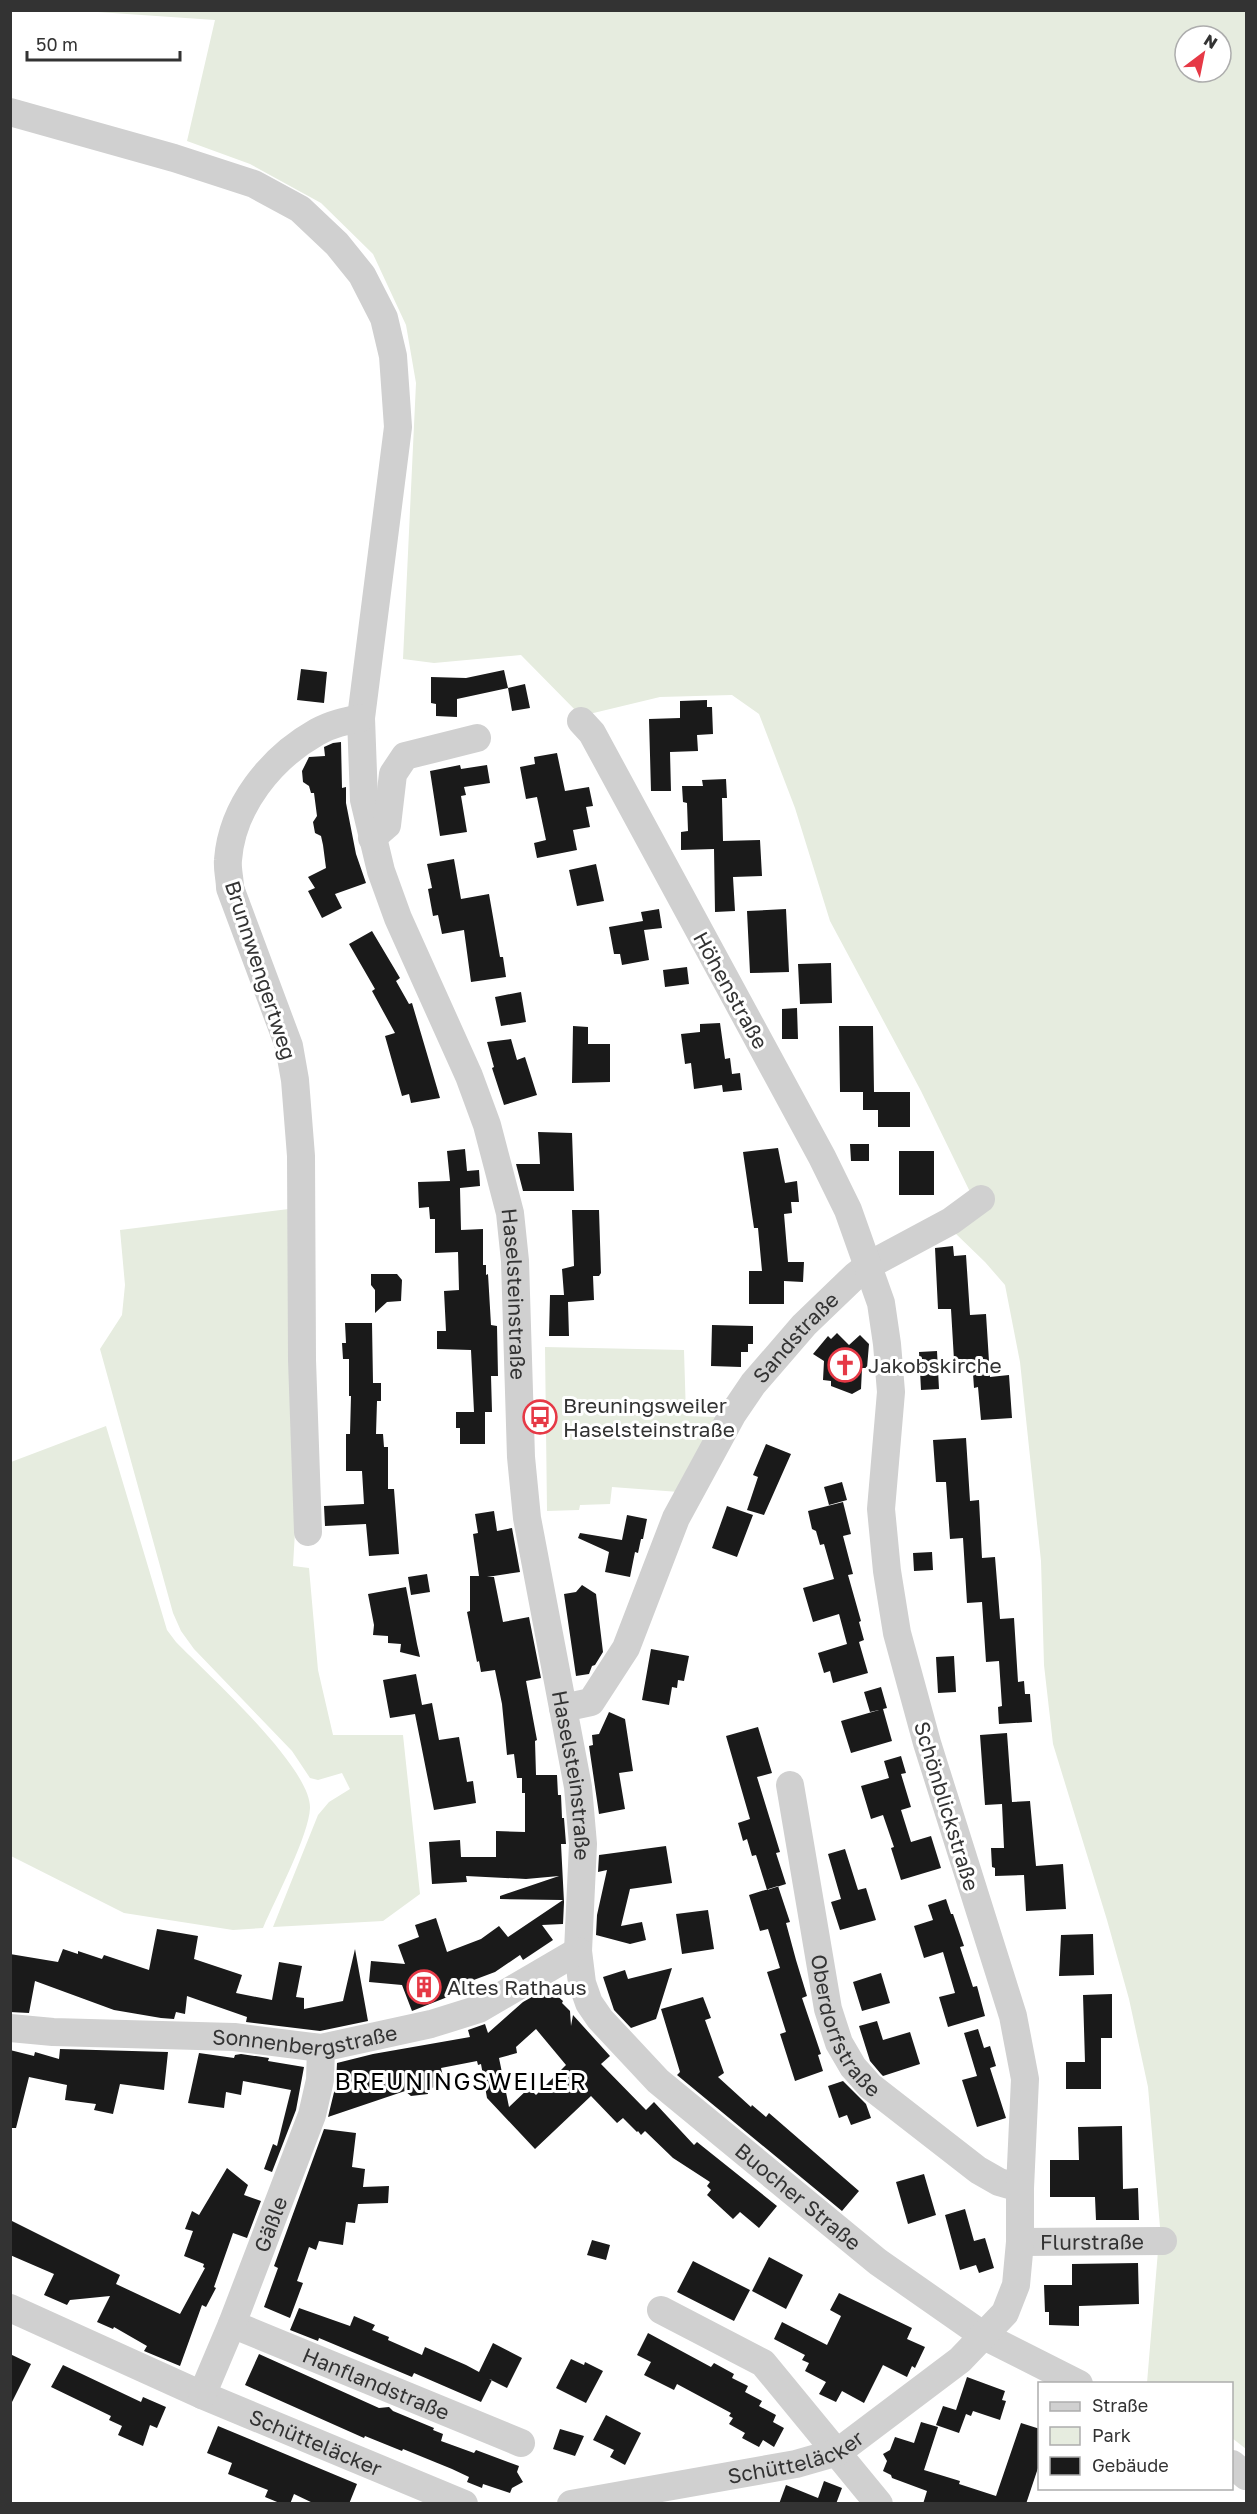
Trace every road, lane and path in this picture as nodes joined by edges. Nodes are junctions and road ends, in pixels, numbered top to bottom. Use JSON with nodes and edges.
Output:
{"nodes":[{"id":1,"x":10,"y":112,"type":"edge"},
{"id":2,"x":361,"y":718,"type":"junction"},
{"id":3,"x":581,"y":721,"type":"dead end"},
{"id":4,"x":477,"y":738,"type":"dead end"},
{"id":5,"x":372,"y":838,"type":"junction"},
{"id":6,"x":981,"y":1199,"type":"dead end"},
{"id":7,"x":869,"y":1265,"type":"junction"},
{"id":8,"x":308,"y":1532,"type":"dead end"},
{"id":9,"x":563,"y":1708,"type":"junction"},
{"id":10,"x":790,"y":1785,"type":"dead end"},
{"id":11,"x":578,"y":1951,"type":"junction"},
{"id":12,"x":10,"y":2028,"type":"edge"},
{"id":13,"x":321,"y":2048,"type":"junction"},
{"id":14,"x":1020,"y":2188,"type":"junction"},
{"id":15,"x":1163,"y":2241,"type":"dead end"},
{"id":16,"x":1020,"y":2242,"type":"junction"},
{"id":17,"x":10,"y":2308,"type":"edge"},
{"id":18,"x":661,"y":2310,"type":"dead end"},
{"id":19,"x":232,"y":2324,"type":"junction"},
{"id":20,"x":984,"y":2336,"type":"junction"},
{"id":21,"x":1075,"y":2382,"type":"edge"},
{"id":22,"x":202,"y":2395,"type":"junction"},
{"id":23,"x":521,"y":2443,"type":"dead end"},
{"id":24,"x":838,"y":2452,"type":"junction"},
{"id":25,"x":1233,"y":2465,"type":"edge"},
{"id":26,"x":1246,"y":2476,"type":"edge"},
{"id":27,"x":464,"y":2504,"type":"edge"},
{"id":28,"x":571,"y":2504,"type":"edge"},
{"id":29,"x":879,"y":2504,"type":"edge"}],
"edges":[{"from":1,"to":2,"type":"street","name":"Haselsteinstraße"},
{"from":2,"to":5,"type":"street","name":"Haselsteinstraße"},
{"from":2,"to":8,"type":"street","name":"Brunnwengertweg"},
{"from":3,"to":7,"type":"street","name":"Höhenstraße"},
{"from":4,"to":5,"type":"street"},
{"from":5,"to":9,"type":"street","name":"Haselsteinstraße"},
{"from":6,"to":7,"type":"street","name":"Sandstraße"},
{"from":7,"to":9,"type":"street","name":"Sandstraße"},
{"from":7,"to":14,"type":"street","name":"Schönblickstraße"},
{"from":9,"to":11,"type":"street","name":"Haselsteinstraße"},
{"from":10,"to":14,"type":"street","name":"Oberdorfstraße"},
{"from":11,"to":13,"type":"street","name":"Sonnenbergstraße"},
{"from":11,"to":20,"type":"street","name":"Buocher Straße"},
{"from":12,"to":13,"type":"street","name":"Sonnenbergstraße"},
{"from":13,"to":19,"type":"street","name":"Gäßle"},
{"from":14,"to":16,"type":"street","name":"Schönblickstraße"},
{"from":15,"to":16,"type":"street","name":"Flurstraße"},
{"from":16,"to":20,"type":"street","name":"Schönblickstraße"},
{"from":17,"to":22,"type":"street","name":"Schütteläcker"},
{"from":18,"to":24,"type":"street"},
{"from":19,"to":22,"type":"street","name":"Gäßle"},
{"from":19,"to":23,"type":"street","name":"Hanflandstraße"},
{"from":20,"to":21,"type":"street","name":"Buocher Straße"},
{"from":20,"to":24,"type":"street","name":"Schütteläcker"},
{"from":22,"to":27,"type":"street","name":"Schütteläcker"},
{"from":24,"to":28,"type":"street","name":"Schütteläcker"},
{"from":24,"to":29,"type":"street"},
{"from":25,"to":26,"type":"street"}]}
